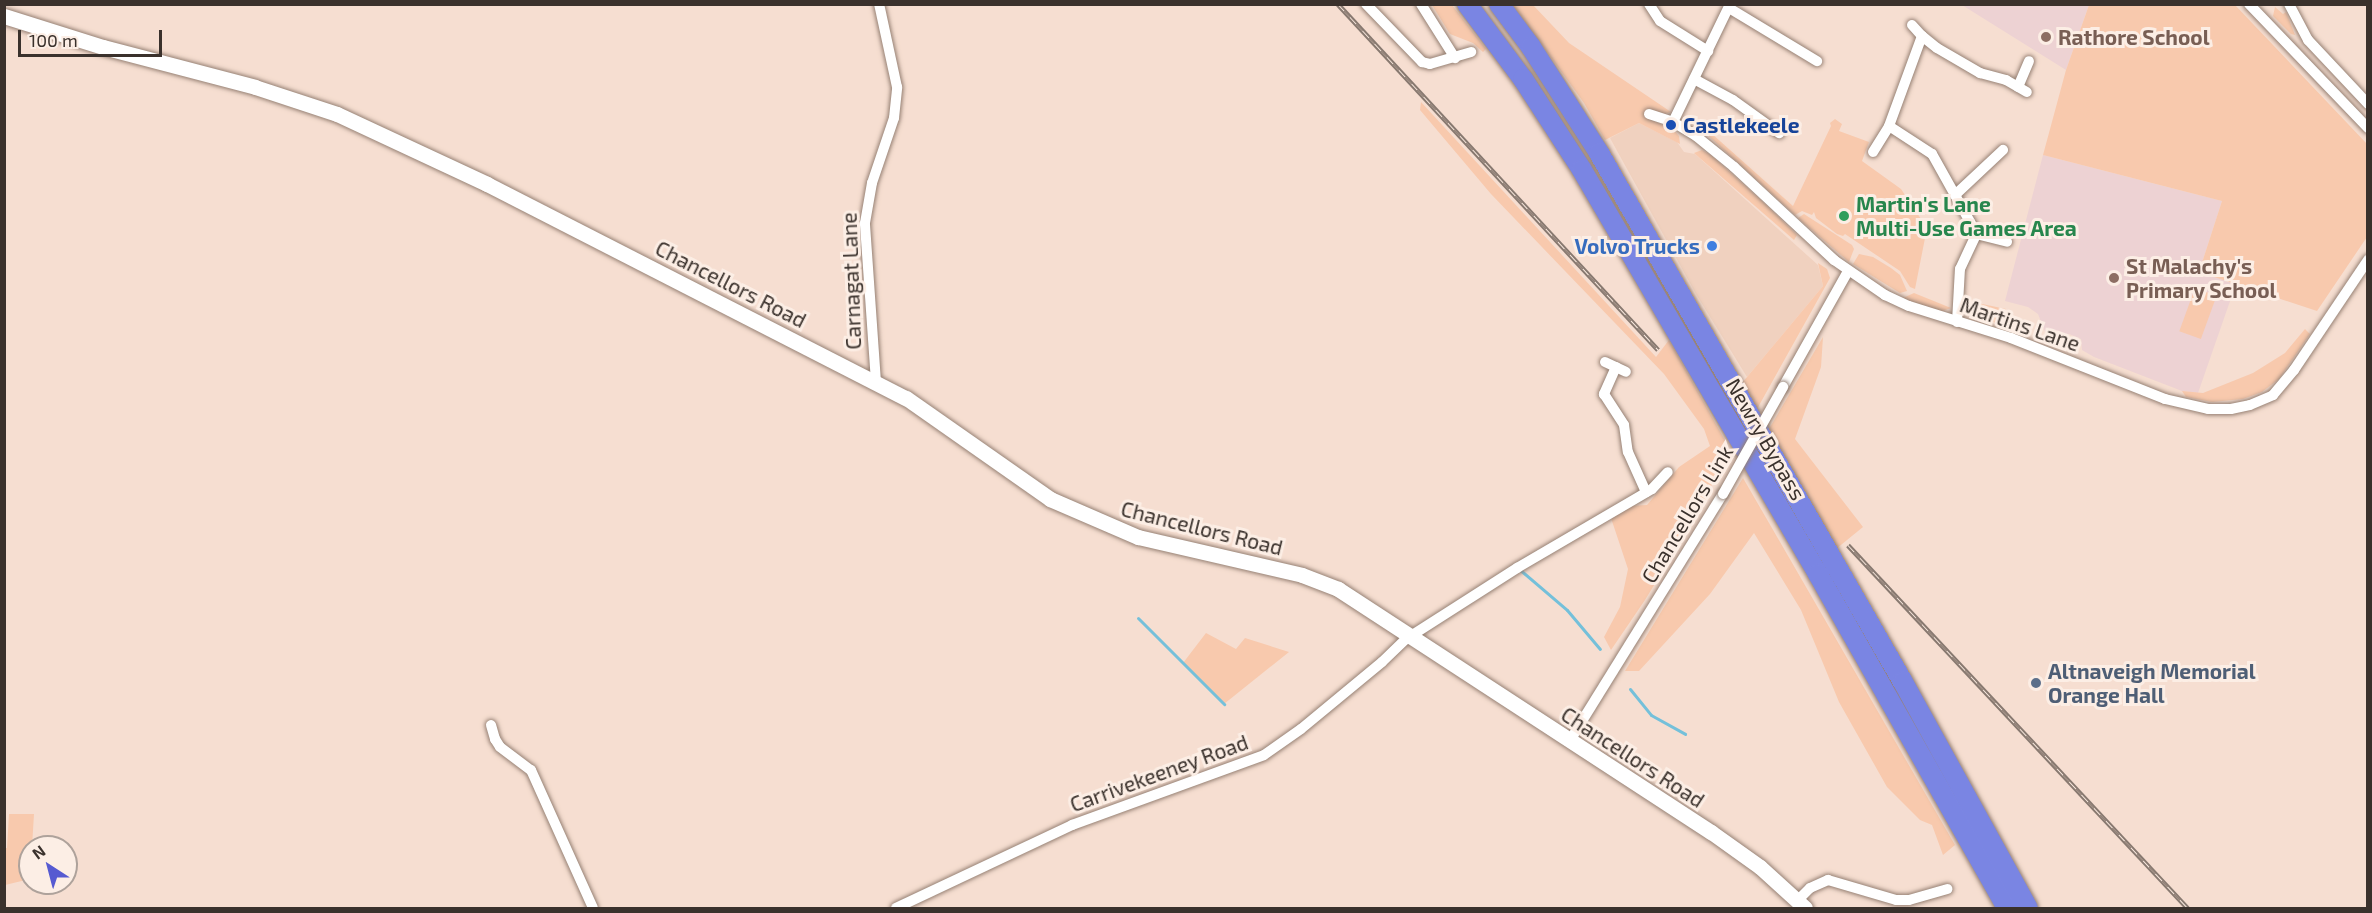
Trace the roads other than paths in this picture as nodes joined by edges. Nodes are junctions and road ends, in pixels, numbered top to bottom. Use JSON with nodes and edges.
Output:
{"nodes":[{"id":1,"x":879,"y":4,"type":"edge"},
{"id":2,"x":1366,"y":4,"type":"edge"},
{"id":3,"x":1421,"y":4,"type":"edge"},
{"id":4,"x":1467,"y":4,"type":"edge"},
{"id":5,"x":1499,"y":4,"type":"edge"},
{"id":6,"x":1649,"y":4,"type":"edge"},
{"id":7,"x":2289,"y":4,"type":"edge"},
{"id":8,"x":1730,"y":6,"type":"edge"},
{"id":9,"x":2256,"y":7,"type":"edge"},
{"id":10,"x":4,"y":16,"type":"edge"},
{"id":11,"x":1912,"y":26,"type":"dead end"},
{"id":12,"x":1922,"y":36,"type":"junction"},
{"id":13,"x":1708,"y":51,"type":"junction"},
{"id":14,"x":1471,"y":52,"type":"dead end"},
{"id":15,"x":1455,"y":58,"type":"junction"},
{"id":16,"x":1817,"y":61,"type":"dead end"},
{"id":17,"x":2029,"y":61,"type":"dead end"},
{"id":18,"x":1694,"y":79,"type":"junction"},
{"id":19,"x":2367,"y":104,"type":"edge"},
{"id":20,"x":1649,"y":114,"type":"dead end"},
{"id":21,"x":1673,"y":122,"type":"junction"},
{"id":22,"x":1889,"y":126,"type":"junction"},
{"id":23,"x":2367,"y":128,"type":"edge"},
{"id":24,"x":1779,"y":133,"type":"dead end"},
{"id":25,"x":2003,"y":150,"type":"dead end"},
{"id":26,"x":1873,"y":152,"type":"dead end"},
{"id":27,"x":1955,"y":195,"type":"junction"},
{"id":28,"x":1976,"y":234,"type":"junction"},
{"id":29,"x":2007,"y":243,"type":"dead end"},
{"id":30,"x":2366,"y":263,"type":"edge"},
{"id":31,"x":1848,"y":271,"type":"junction"},
{"id":32,"x":1957,"y":322,"type":"junction"},
{"id":33,"x":1605,"y":362,"type":"dead end"},
{"id":34,"x":876,"y":382,"type":"junction"},
{"id":35,"x":1668,"y":472,"type":"dead end"},
{"id":36,"x":1646,"y":492,"type":"junction"},
{"id":37,"x":1412,"y":636,"type":"junction"},
{"id":38,"x":491,"y":725,"type":"dead end"},
{"id":39,"x":1569,"y":742,"type":"junction"},
{"id":40,"x":1947,"y":889,"type":"dead end"},
{"id":41,"x":1801,"y":905,"type":"edge"},
{"id":42,"x":593,"y":909,"type":"edge"},
{"id":43,"x":896,"y":909,"type":"edge"},
{"id":44,"x":2007,"y":909,"type":"edge"},
{"id":45,"x":2028,"y":909,"type":"edge"}],
"edges":[{"from":1,"to":34,"type":"street","name":"Carnagat Lane"},
{"from":2,"to":15,"type":"street"},
{"from":3,"to":15,"type":"street"},
{"from":4,"to":44,"type":"highway","name":"Newry Bypass"},
{"from":5,"to":45,"type":"highway","name":"Newry Bypass"},
{"from":6,"to":13,"type":"street"},
{"from":7,"to":19,"type":"street"},
{"from":8,"to":13,"type":"street"},
{"from":8,"to":16,"type":"street"},
{"from":9,"to":23,"type":"street"},
{"from":10,"to":34,"type":"street","name":"Chancellors Road"},
{"from":11,"to":12,"type":"street"},
{"from":12,"to":17,"type":"street"},
{"from":12,"to":22,"type":"street"},
{"from":13,"to":18,"type":"street"},
{"from":14,"to":15,"type":"street"},
{"from":18,"to":21,"type":"street"},
{"from":18,"to":24,"type":"street"},
{"from":20,"to":21,"type":"street","name":"Martins Lane"},
{"from":21,"to":31,"type":"street","name":"Martins Lane"},
{"from":22,"to":26,"type":"street"},
{"from":22,"to":27,"type":"street"},
{"from":25,"to":27,"type":"street"},
{"from":27,"to":28,"type":"street"},
{"from":28,"to":29,"type":"street"},
{"from":28,"to":32,"type":"street"},
{"from":30,"to":32,"type":"street","name":"Martins Lane"},
{"from":31,"to":32,"type":"street","name":"Martins Lane"},
{"from":31,"to":39,"type":"street","name":"Chancellors Link","bridge":true},
{"from":33,"to":36,"type":"street"},
{"from":34,"to":37,"type":"street","name":"Chancellors Road"},
{"from":35,"to":36,"type":"street"},
{"from":36,"to":37,"type":"street"},
{"from":37,"to":39,"type":"street","name":"Chancellors Road"},
{"from":37,"to":43,"type":"street","name":"Carrivekeeney Road"},
{"from":38,"to":42,"type":"street"},
{"from":39,"to":41,"type":"street","name":"Chancellors Road"},
{"from":40,"to":41,"type":"street","name":"Chancellors Road"}]}
